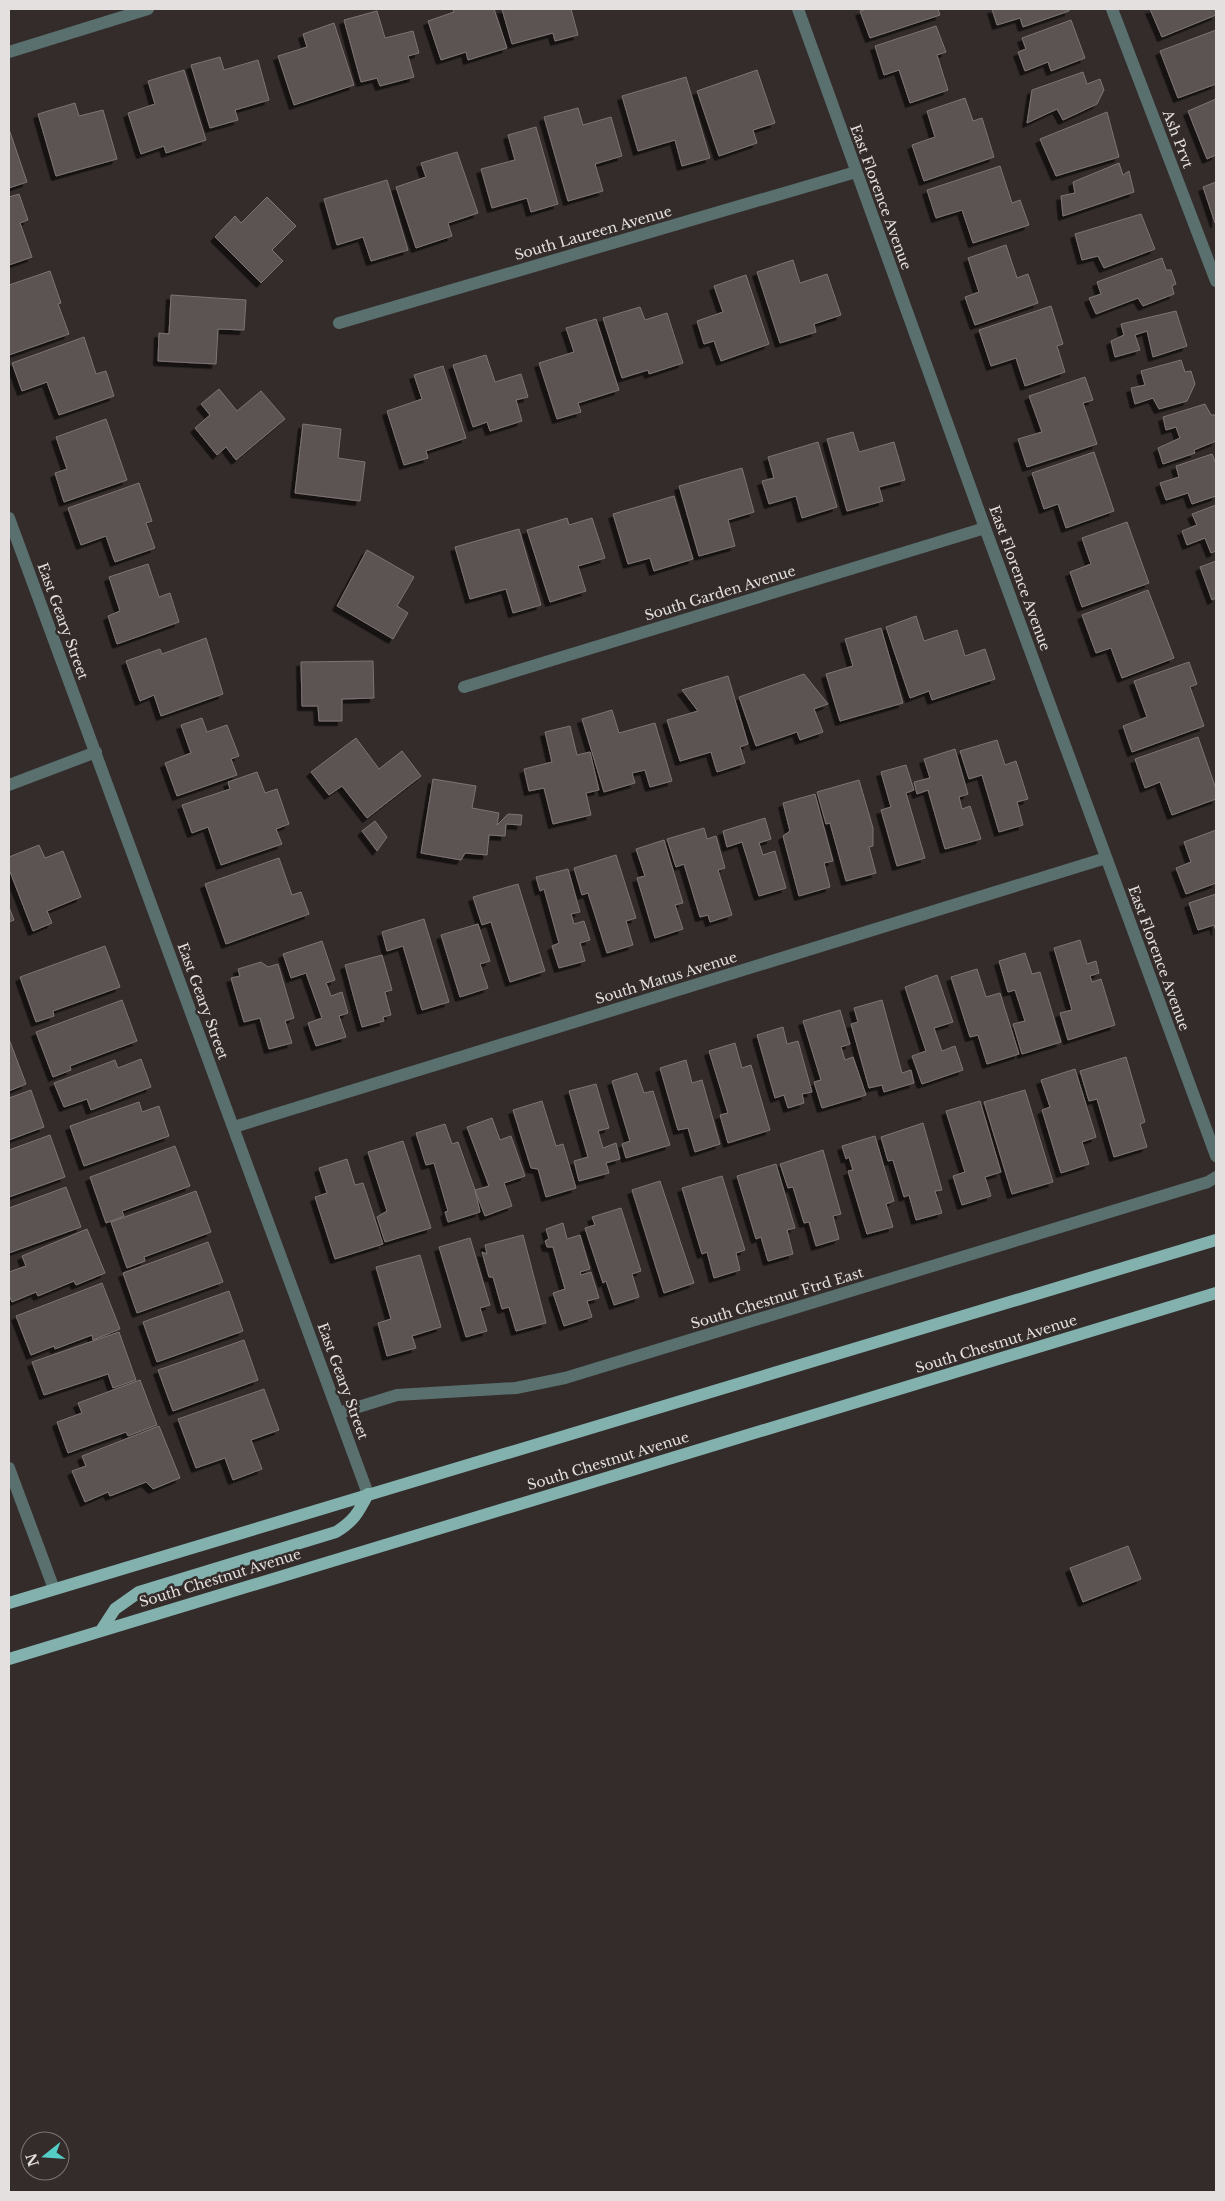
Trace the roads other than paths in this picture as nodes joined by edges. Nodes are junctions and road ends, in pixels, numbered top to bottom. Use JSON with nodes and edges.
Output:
{"nodes":[{"id":1,"x":148,"y":9,"type":"edge"},
{"id":2,"x":798,"y":9,"type":"edge"},
{"id":3,"x":1112,"y":9,"type":"edge"},
{"id":4,"x":9,"y":52,"type":"edge"},
{"id":5,"x":856,"y":172,"type":"junction"},
{"id":6,"x":1216,"y":281,"type":"edge"},
{"id":7,"x":340,"y":323,"type":"dead end"},
{"id":8,"x":9,"y":518,"type":"edge"},
{"id":9,"x":985,"y":528,"type":"junction"},
{"id":10,"x":464,"y":687,"type":"dead end"},
{"id":11,"x":96,"y":752,"type":"junction"},
{"id":12,"x":9,"y":785,"type":"edge"},
{"id":13,"x":1106,"y":858,"type":"junction"},
{"id":14,"x":234,"y":1128,"type":"junction"},
{"id":15,"x":1216,"y":1156,"type":"edge"},
{"id":16,"x":1216,"y":1177,"type":"edge"},
{"id":17,"x":1216,"y":1240,"type":"edge"},
{"id":18,"x":1216,"y":1293,"type":"edge"},
{"id":19,"x":339,"y":1413,"type":"junction"},
{"id":20,"x":9,"y":1468,"type":"edge"},
{"id":21,"x":368,"y":1494,"type":"junction"},
{"id":22,"x":54,"y":1589,"type":"junction"},
{"id":23,"x":9,"y":1603,"type":"edge"},
{"id":24,"x":102,"y":1629,"type":"junction"},
{"id":25,"x":9,"y":1658,"type":"edge"}],
"edges":[{"from":1,"to":4,"type":"street"},
{"from":2,"to":5,"type":"street","name":"East Florence Avenue"},
{"from":3,"to":6,"type":"street","name":"Ash Prvt"},
{"from":5,"to":7,"type":"street","name":"South Laureen Avenue"},
{"from":5,"to":9,"type":"street","name":"East Florence Avenue"},
{"from":8,"to":11,"type":"street","name":"East Geary Street"},
{"from":9,"to":10,"type":"street","name":"South Garden Avenue"},
{"from":9,"to":13,"type":"street","name":"East Florence Avenue"},
{"from":11,"to":12,"type":"street"},
{"from":11,"to":14,"type":"street","name":"East Geary Street"},
{"from":13,"to":14,"type":"street","name":"South Matus Avenue"},
{"from":13,"to":15,"type":"street","name":"East Florence Avenue"},
{"from":14,"to":19,"type":"street","name":"East Geary Street"},
{"from":16,"to":19,"type":"street","name":"South Chestnut Ftrd East"},
{"from":17,"to":21,"type":"main road"},
{"from":18,"to":24,"type":"main road","name":"South Chestnut Avenue"},
{"from":19,"to":21,"type":"street","name":"East Geary Street"},
{"from":20,"to":22,"type":"street"},
{"from":21,"to":22,"type":"main road"},
{"from":21,"to":24,"type":"main road"},
{"from":22,"to":23,"type":"main road"},
{"from":24,"to":25,"type":"main road","name":"South Chestnut Avenue"}]}
